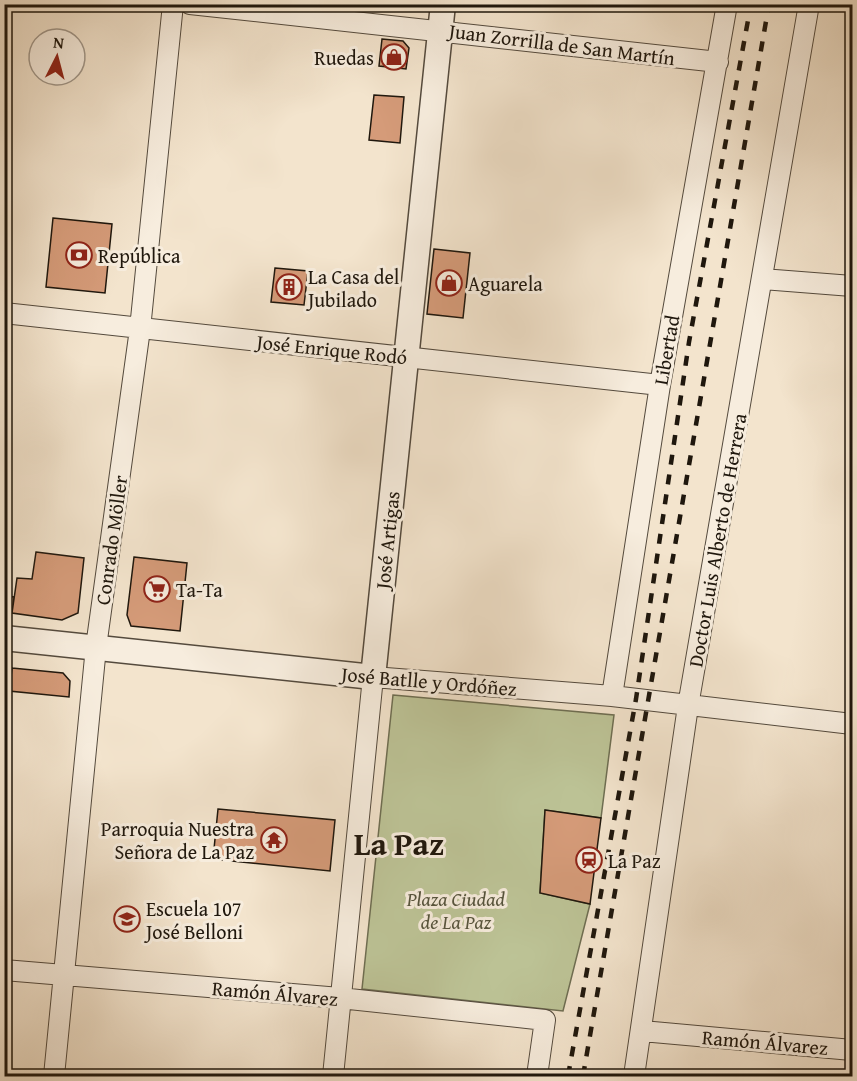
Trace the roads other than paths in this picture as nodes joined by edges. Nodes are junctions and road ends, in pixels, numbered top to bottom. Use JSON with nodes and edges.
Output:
{"nodes":[{"id":1,"x":173,"y":4,"type":"edge"},
{"id":2,"x":190,"y":4,"type":"edge"},
{"id":3,"x":443,"y":4,"type":"edge"},
{"id":4,"x":727,"y":4,"type":"edge"},
{"id":5,"x":809,"y":4,"type":"edge"},
{"id":6,"x":440,"y":30,"type":"junction"},
{"id":7,"x":718,"y":63,"type":"junction"},
{"id":8,"x":762,"y":279,"type":"junction"},
{"id":9,"x":852,"y":286,"type":"edge"},
{"id":10,"x":4,"y":313,"type":"edge"},
{"id":11,"x":140,"y":329,"type":"junction"},
{"id":12,"x":406,"y":357,"type":"junction"},
{"id":13,"x":660,"y":385,"type":"junction"},
{"id":14,"x":4,"y":638,"type":"edge"},
{"id":15,"x":96,"y":647,"type":"junction"},
{"id":16,"x":373,"y":677,"type":"junction"},
{"id":17,"x":612,"y":696,"type":"junction"},
{"id":18,"x":688,"y":706,"type":"junction"},
{"id":19,"x":852,"y":724,"type":"edge"},
{"id":20,"x":4,"y":970,"type":"edge"},
{"id":21,"x":63,"y":976,"type":"junction"},
{"id":22,"x":340,"y":998,"type":"junction"},
{"id":23,"x":642,"y":1031,"type":"junction"},
{"id":24,"x":852,"y":1050,"type":"edge"},
{"id":25,"x":54,"y":1077,"type":"edge"},
{"id":26,"x":333,"y":1077,"type":"edge"},
{"id":27,"x":537,"y":1077,"type":"edge"},
{"id":28,"x":634,"y":1077,"type":"edge"}],
"edges":[{"from":1,"to":11,"type":"street","name":"Conrado Möller"},
{"from":2,"to":6,"type":"street","name":"Juan Zorrilla de San Martín"},
{"from":3,"to":6,"type":"street","name":"José Artigas"},
{"from":4,"to":7,"type":"street","name":"Libertad"},
{"from":5,"to":8,"type":"street","name":"Doctor Luis Alberto de Herrera"},
{"from":6,"to":7,"type":"street","name":"Juan Zorrilla de San Martín"},
{"from":6,"to":12,"type":"street","name":"José Artigas"},
{"from":7,"to":13,"type":"street","name":"Libertad"},
{"from":8,"to":9,"type":"street"},
{"from":8,"to":18,"type":"street","name":"Doctor Luis Alberto de Herrera"},
{"from":10,"to":11,"type":"street","name":"José Enrique Rodó"},
{"from":11,"to":12,"type":"street","name":"José Enrique Rodó"},
{"from":11,"to":15,"type":"street","name":"Conrado Möller"},
{"from":12,"to":13,"type":"street","name":"José Enrique Rodó"},
{"from":12,"to":16,"type":"street","name":"José Artigas"},
{"from":13,"to":17,"type":"street","name":"Libertad"},
{"from":14,"to":15,"type":"street","name":"José Batlle y Ordóñez"},
{"from":15,"to":16,"type":"street","name":"José Batlle y Ordóñez"},
{"from":15,"to":21,"type":"street","name":"Conrado Möller"},
{"from":16,"to":17,"type":"street","name":"José Batlle y Ordóñez"},
{"from":16,"to":22,"type":"street","name":"José Artigas"},
{"from":17,"to":18,"type":"street","name":"José Batlle y Ordóñez"},
{"from":18,"to":19,"type":"street","name":"José Batlle y Ordóñez"},
{"from":18,"to":23,"type":"street","name":"Doctor Luis Alberto de Herrera"},
{"from":20,"to":21,"type":"street","name":"Ramón Álvarez"},
{"from":21,"to":22,"type":"street","name":"Ramón Álvarez"},
{"from":21,"to":25,"type":"street","name":"Conrado Möller"},
{"from":22,"to":26,"type":"street","name":"José Artigas"},
{"from":22,"to":27,"type":"street","name":"Ramón Álvarez"},
{"from":23,"to":24,"type":"street","name":"Ramón Álvarez"},
{"from":23,"to":28,"type":"street","name":"Doctor Luis Alberto de Herrera"}]}
